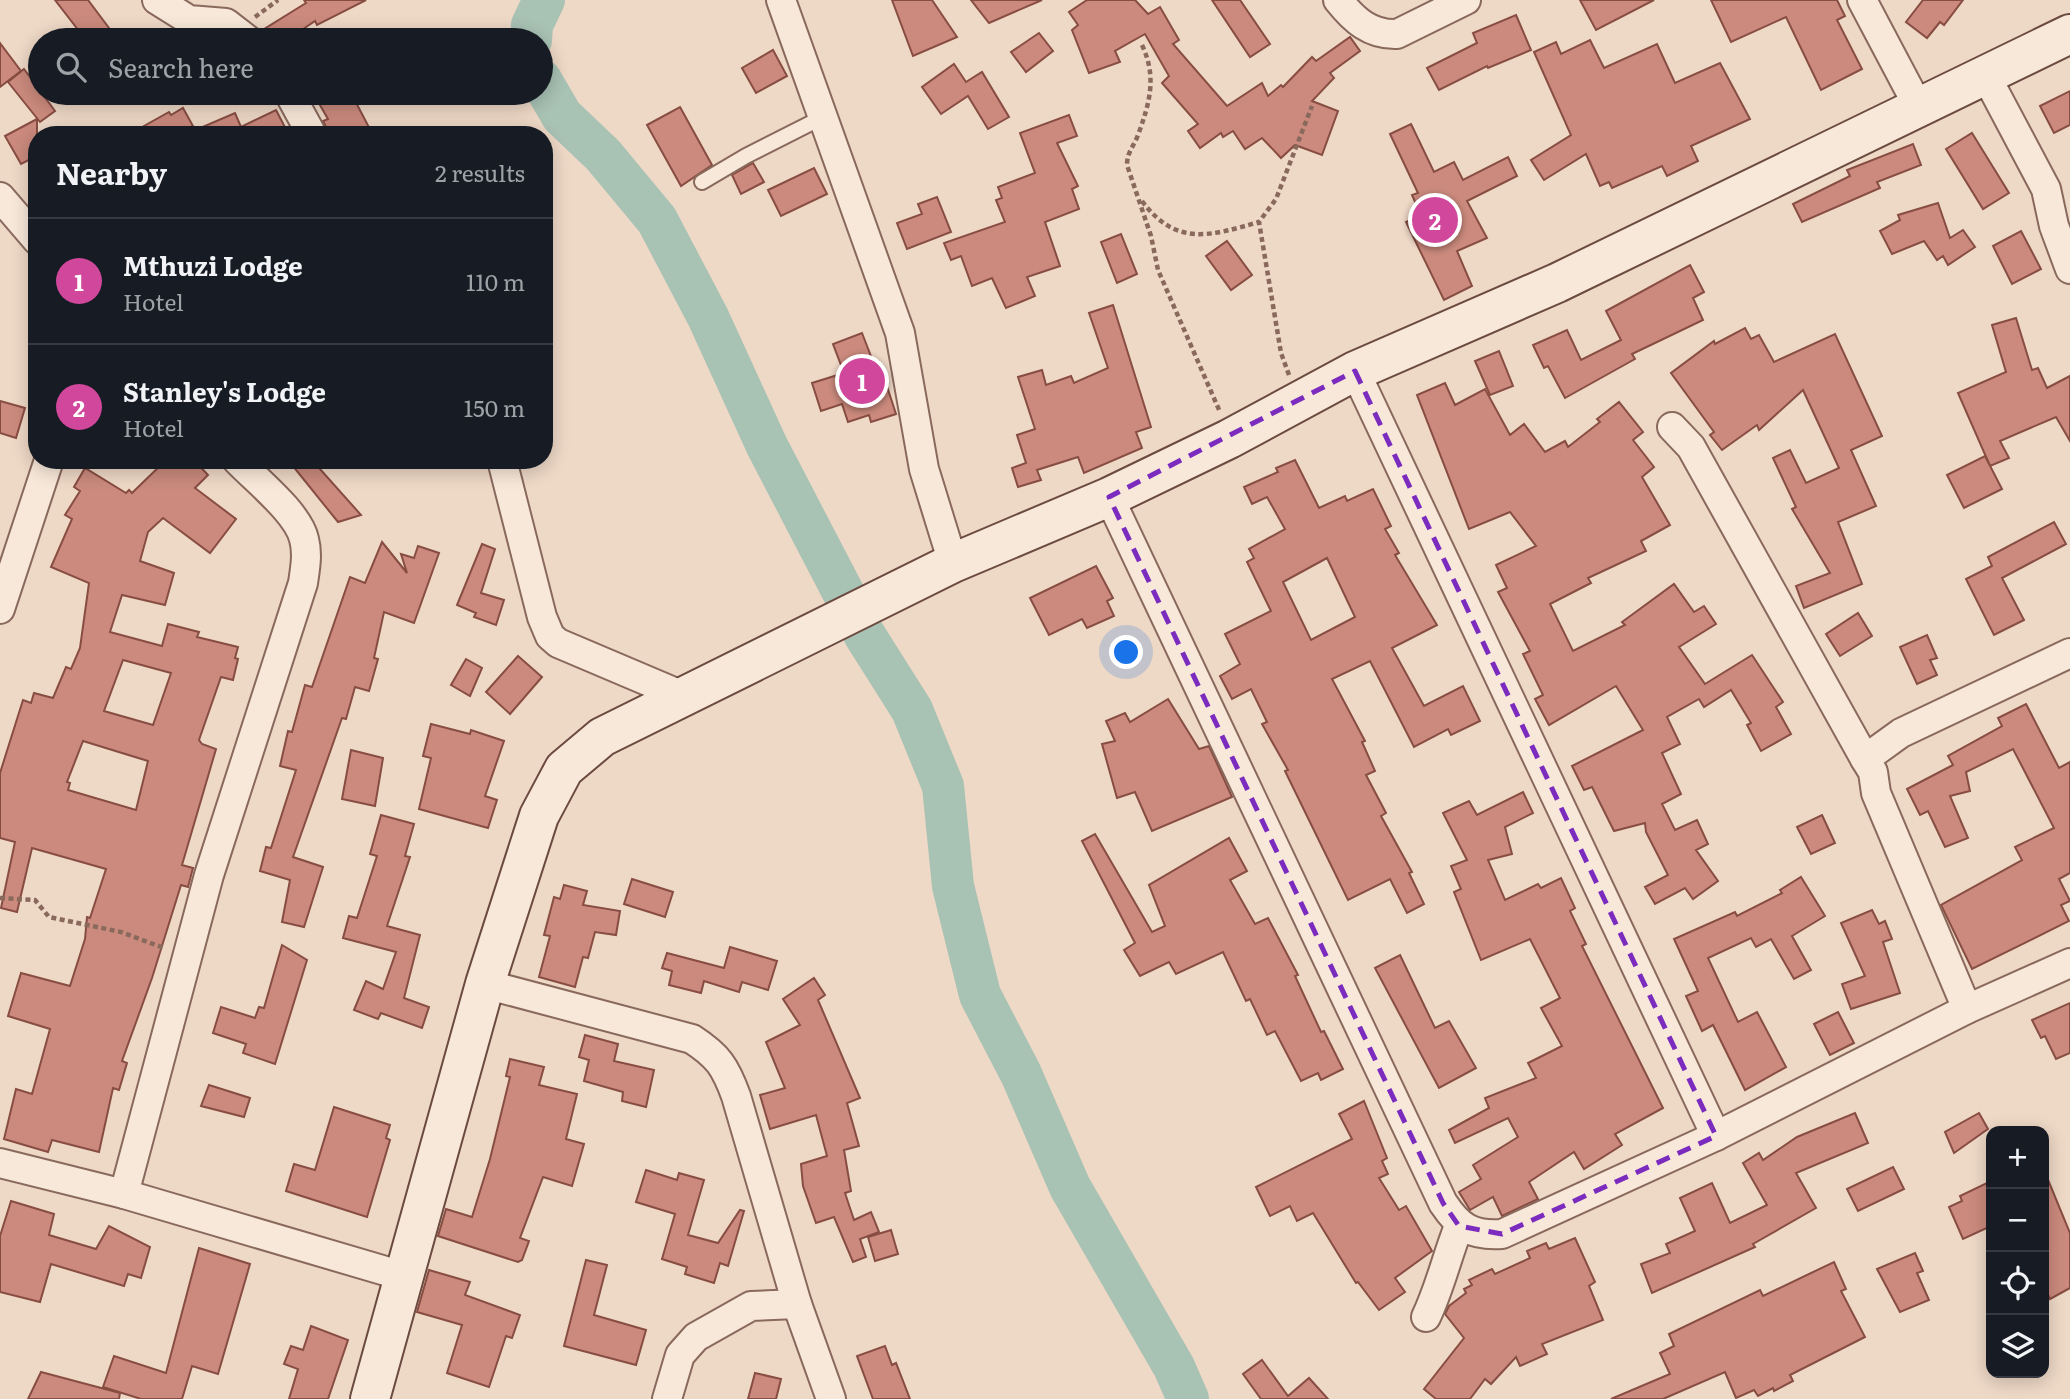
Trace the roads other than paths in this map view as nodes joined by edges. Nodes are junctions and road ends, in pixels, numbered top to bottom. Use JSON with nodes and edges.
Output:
{"nodes":[{"id":1,"x":157,"y":0,"type":"edge"},
{"id":2,"x":781,"y":0,"type":"edge"},
{"id":3,"x":1338,"y":0,"type":"edge"},
{"id":4,"x":1466,"y":0,"type":"edge"},
{"id":5,"x":1862,"y":0,"type":"edge"},
{"id":6,"x":232,"y":28,"type":"edge"},
{"id":7,"x":2070,"y":34,"type":"edge"},
{"id":8,"x":1985,"y":74,"type":"junction"},
{"id":9,"x":296,"y":105,"type":"edge"},
{"id":10,"x":1918,"y":106,"type":"junction"},
{"id":11,"x":824,"y":117,"type":"junction"},
{"id":12,"x":307,"y":126,"type":"edge"},
{"id":13,"x":702,"y":182,"type":"dead end"},
{"id":14,"x":2046,"y":190,"type":"junction"},
{"id":15,"x":0,"y":197,"type":"edge"},
{"id":16,"x":2070,"y":209,"type":"edge"},
{"id":17,"x":28,"y":230,"type":"edge"},
{"id":18,"x":2070,"y":269,"type":"edge"},
{"id":19,"x":1355,"y":371,"type":"junction"},
{"id":20,"x":1672,"y":427,"type":"dead end"},
{"id":21,"x":46,"y":469,"type":"edge"},
{"id":22,"x":246,"y":469,"type":"edge"},
{"id":23,"x":504,"y":469,"type":"edge"},
{"id":24,"x":1109,"y":497,"type":"junction"},
{"id":25,"x":953,"y":563,"type":"junction"},
{"id":26,"x":0,"y":609,"type":"edge"},
{"id":27,"x":2070,"y":653,"type":"edge"},
{"id":28,"x":683,"y":696,"type":"junction"},
{"id":29,"x":1865,"y":759,"type":"junction"},
{"id":30,"x":2070,"y":963,"type":"edge"},
{"id":31,"x":485,"y":984,"type":"junction"},
{"id":32,"x":1967,"y":1009,"type":"junction"},
{"id":33,"x":1716,"y":1136,"type":"junction"},
{"id":34,"x":0,"y":1163,"type":"edge"},
{"id":35,"x":124,"y":1194,"type":"junction"},
{"id":36,"x":1459,"y":1226,"type":"junction"},
{"id":37,"x":406,"y":1277,"type":"junction"},
{"id":38,"x":797,"y":1304,"type":"junction"},
{"id":39,"x":1426,"y":1317,"type":"dead end"},
{"id":40,"x":370,"y":1399,"type":"edge"},
{"id":41,"x":667,"y":1399,"type":"edge"},
{"id":42,"x":831,"y":1399,"type":"edge"}],
"edges":[{"from":1,"to":6,"type":"street"},
{"from":2,"to":11,"type":"street"},
{"from":3,"to":4,"type":"street"},
{"from":5,"to":10,"type":"street"},
{"from":7,"to":8,"type":"street"},
{"from":8,"to":10,"type":"street"},
{"from":8,"to":14,"type":"street"},
{"from":9,"to":12,"type":"street"},
{"from":10,"to":19,"type":"street"},
{"from":11,"to":13,"type":"lane"},
{"from":11,"to":25,"type":"street"},
{"from":14,"to":16,"type":"street"},
{"from":14,"to":18,"type":"street"},
{"from":15,"to":17,"type":"street"},
{"from":19,"to":24,"type":"street"},
{"from":19,"to":33,"type":"street"},
{"from":20,"to":29,"type":"street"},
{"from":21,"to":26,"type":"street"},
{"from":22,"to":35,"type":"street"},
{"from":23,"to":28,"type":"street"},
{"from":24,"to":25,"type":"street"},
{"from":24,"to":36,"type":"street"},
{"from":25,"to":28,"type":"street"},
{"from":27,"to":29,"type":"street"},
{"from":28,"to":31,"type":"street"},
{"from":29,"to":32,"type":"street"},
{"from":30,"to":32,"type":"street"},
{"from":31,"to":37,"type":"street"},
{"from":31,"to":38,"type":"street"},
{"from":32,"to":33,"type":"street"},
{"from":33,"to":36,"type":"street"},
{"from":34,"to":35,"type":"street"},
{"from":35,"to":37,"type":"street"},
{"from":36,"to":39,"type":"street"},
{"from":37,"to":40,"type":"street"},
{"from":38,"to":41,"type":"street"},
{"from":38,"to":42,"type":"street"}]}
